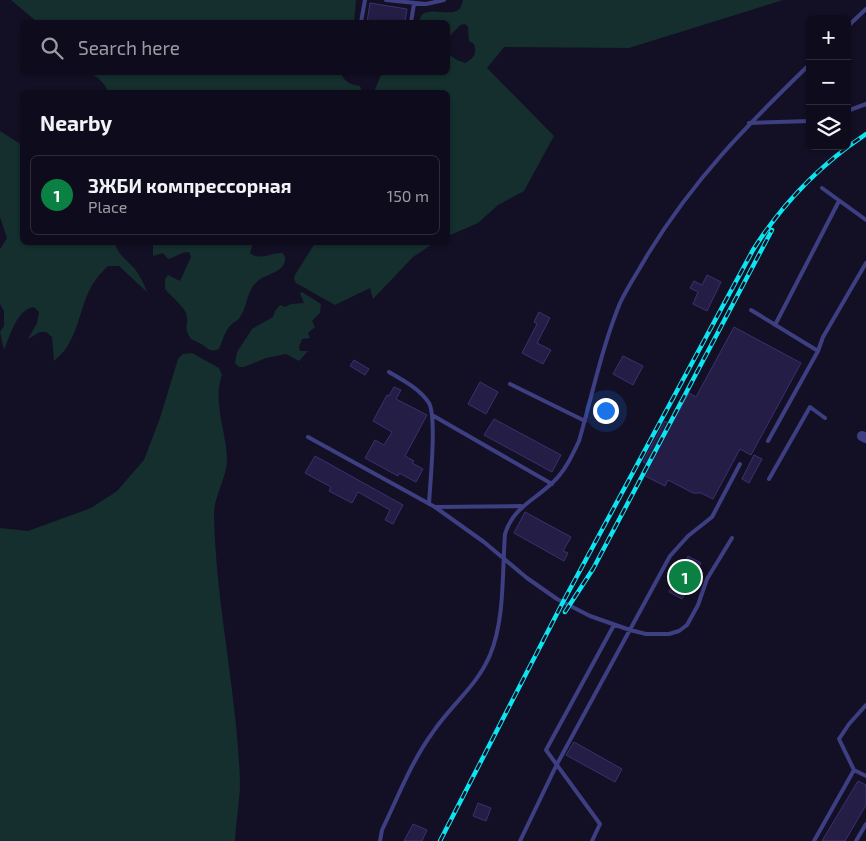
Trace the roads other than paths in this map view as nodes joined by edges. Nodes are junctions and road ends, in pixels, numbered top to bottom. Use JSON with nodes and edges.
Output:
{"nodes":[{"id":1,"x":365,"y":0,"type":"edge"},
{"id":2,"x":386,"y":0,"type":"edge"},
{"id":3,"x":444,"y":0,"type":"edge"},
{"id":4,"x":414,"y":4,"type":"junction"},
{"id":5,"x":866,"y":9,"type":"edge"},
{"id":6,"x":361,"y":20,"type":"edge"},
{"id":7,"x":411,"y":20,"type":"edge"},
{"id":8,"x":851,"y":24,"type":"edge"},
{"id":9,"x":806,"y":68,"type":"edge"},
{"id":10,"x":866,"y":104,"type":"edge"},
{"id":11,"x":851,"y":110,"type":"edge"},
{"id":12,"x":806,"y":121,"type":"edge"},
{"id":13,"x":748,"y":124,"type":"junction"},
{"id":14,"x":822,"y":188,"type":"dead end"},
{"id":15,"x":839,"y":201,"type":"junction"},
{"id":16,"x":866,"y":220,"type":"edge"},
{"id":17,"x":866,"y":263,"type":"edge"},
{"id":18,"x":751,"y":310,"type":"dead end"},
{"id":19,"x":775,"y":325,"type":"junction"},
{"id":20,"x":818,"y":351,"type":"junction"},
{"id":21,"x":389,"y":372,"type":"dead end"},
{"id":22,"x":510,"y":384,"type":"dead end"},
{"id":23,"x":432,"y":416,"type":"junction"},
{"id":24,"x":825,"y":418,"type":"dead end"},
{"id":25,"x":585,"y":421,"type":"junction"},
{"id":26,"x":308,"y":437,"type":"dead end"},
{"id":27,"x":768,"y":441,"type":"dead end"},
{"id":28,"x":740,"y":464,"type":"dead end"},
{"id":29,"x":769,"y":479,"type":"dead end"},
{"id":30,"x":552,"y":484,"type":"junction"},
{"id":31,"x":430,"y":504,"type":"junction"},
{"id":32,"x":522,"y":506,"type":"junction"},
{"id":33,"x":435,"y":507,"type":"junction"},
{"id":34,"x":732,"y":538,"type":"dead end"},
{"id":35,"x":503,"y":558,"type":"junction"},
{"id":36,"x":614,"y":625,"type":"junction"},
{"id":37,"x":630,"y":630,"type":"junction"},
{"id":38,"x":866,"y":705,"type":"edge"},
{"id":39,"x":556,"y":766,"type":"junction"},
{"id":40,"x":854,"y":770,"type":"junction"},
{"id":41,"x":866,"y":776,"type":"edge"},
{"id":42,"x":866,"y":824,"type":"edge"},
{"id":43,"x":380,"y":841,"type":"edge"},
{"id":44,"x":520,"y":841,"type":"edge"},
{"id":45,"x":592,"y":841,"type":"edge"},
{"id":46,"x":814,"y":841,"type":"edge"},
{"id":47,"x":856,"y":841,"type":"edge"}],
"edges":[{"from":1,"to":6,"type":"lane"},
{"from":2,"to":4,"type":"lane"},
{"from":3,"to":4,"type":"lane"},
{"from":4,"to":7,"type":"lane"},
{"from":5,"to":8,"type":"lane"},
{"from":9,"to":13,"type":"lane"},
{"from":10,"to":11,"type":"lane"},
{"from":12,"to":13,"type":"lane"},
{"from":13,"to":25,"type":"lane"},
{"from":14,"to":15,"type":"lane"},
{"from":15,"to":16,"type":"lane"},
{"from":15,"to":19,"type":"lane"},
{"from":17,"to":20,"type":"lane"},
{"from":18,"to":19,"type":"lane"},
{"from":19,"to":20,"type":"lane"},
{"from":20,"to":27,"type":"lane"},
{"from":21,"to":23,"type":"lane"},
{"from":22,"to":25,"type":"lane"},
{"from":23,"to":30,"type":"lane"},
{"from":23,"to":31,"type":"lane"},
{"from":24,"to":29,"type":"lane"},
{"from":25,"to":30,"type":"lane"},
{"from":26,"to":31,"type":"lane"},
{"from":28,"to":37,"type":"lane"},
{"from":30,"to":32,"type":"lane"},
{"from":31,"to":33,"type":"lane"},
{"from":32,"to":33,"type":"lane"},
{"from":32,"to":35,"type":"lane"},
{"from":33,"to":35,"type":"lane"},
{"from":34,"to":37,"type":"lane"},
{"from":35,"to":36,"type":"lane"},
{"from":35,"to":43,"type":"lane"},
{"from":36,"to":37,"type":"lane"},
{"from":36,"to":39,"type":"lane"},
{"from":37,"to":39,"type":"lane"},
{"from":38,"to":40,"type":"lane"},
{"from":39,"to":44,"type":"lane"},
{"from":39,"to":45,"type":"lane"},
{"from":40,"to":41,"type":"lane"},
{"from":40,"to":46,"type":"lane"},
{"from":42,"to":47,"type":"lane"}]}
